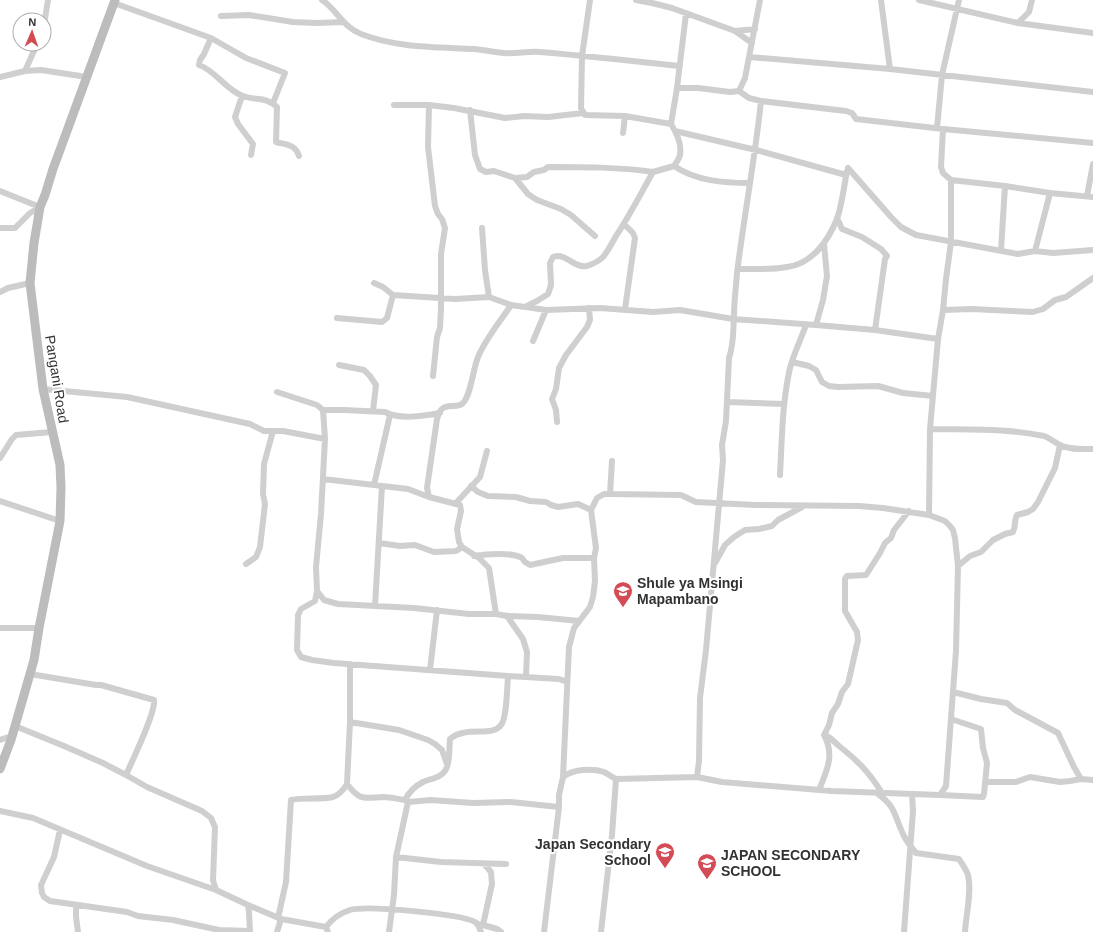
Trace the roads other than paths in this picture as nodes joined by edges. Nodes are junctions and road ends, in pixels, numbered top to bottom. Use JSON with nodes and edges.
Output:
{"nodes":[{"id":1,"x":48,"y":0,"type":"edge"},
{"id":2,"x":322,"y":0,"type":"edge"},
{"id":3,"x":590,"y":0,"type":"edge"},
{"id":4,"x":636,"y":0,"type":"edge"},
{"id":5,"x":760,"y":0,"type":"edge"},
{"id":6,"x":881,"y":0,"type":"edge"},
{"id":7,"x":919,"y":0,"type":"edge"},
{"id":8,"x":958,"y":0,"type":"edge"},
{"id":9,"x":1032,"y":0,"type":"edge"},
{"id":10,"x":115,"y":2,"type":"edge"},
{"id":11,"x":956,"y":8,"type":"junction"},
{"id":12,"x":46,"y":12,"type":"edge"},
{"id":13,"x":686,"y":14,"type":"junction"},
{"id":14,"x":221,"y":16,"type":"dead end"},
{"id":15,"x":344,"y":22,"type":"junction"},
{"id":16,"x":1018,"y":23,"type":"junction"},
{"id":17,"x":755,"y":29,"type":"junction"},
{"id":18,"x":735,"y":31,"type":"junction"},
{"id":19,"x":1093,"y":33,"type":"edge"},
{"id":20,"x":211,"y":38,"type":"junction"},
{"id":21,"x":752,"y":43,"type":"junction"},
{"id":22,"x":33,"y":52,"type":"edge"},
{"id":23,"x":582,"y":56,"type":"junction"},
{"id":24,"x":749,"y":57,"type":"junction"},
{"id":25,"x":679,"y":66,"type":"junction"},
{"id":26,"x":890,"y":69,"type":"junction"},
{"id":27,"x":25,"y":71,"type":"junction"},
{"id":28,"x":942,"y":75,"type":"junction"},
{"id":29,"x":0,"y":77,"type":"edge"},
{"id":30,"x":87,"y":77,"type":"junction"},
{"id":31,"x":677,"y":88,"type":"junction"},
{"id":32,"x":739,"y":91,"type":"junction"},
{"id":33,"x":1093,"y":92,"type":"edge"},
{"id":34,"x":242,"y":96,"type":"junction"},
{"id":35,"x":761,"y":101,"type":"junction"},
{"id":36,"x":273,"y":103,"type":"junction"},
{"id":37,"x":394,"y":104,"type":"dead end"},
{"id":38,"x":429,"y":105,"type":"junction"},
{"id":39,"x":470,"y":110,"type":"junction"},
{"id":40,"x":583,"y":112,"type":"junction"},
{"id":41,"x":625,"y":116,"type":"junction"},
{"id":42,"x":671,"y":124,"type":"junction"},
{"id":43,"x":940,"y":129,"type":"junction"},
{"id":44,"x":675,"y":131,"type":"junction"},
{"id":45,"x":623,"y":133,"type":"dead end"},
{"id":46,"x":1093,"y":143,"type":"edge"},
{"id":47,"x":756,"y":150,"type":"junction"},
{"id":48,"x":250,"y":155,"type":"dead end"},
{"id":49,"x":299,"y":156,"type":"dead end"},
{"id":50,"x":1093,"y":164,"type":"edge"},
{"id":51,"x":674,"y":166,"type":"junction"},
{"id":52,"x":653,"y":172,"type":"junction"},
{"id":53,"x":846,"y":175,"type":"junction"},
{"id":54,"x":515,"y":178,"type":"junction"},
{"id":55,"x":951,"y":180,"type":"junction"},
{"id":56,"x":750,"y":183,"type":"junction"},
{"id":57,"x":1005,"y":186,"type":"junction"},
{"id":58,"x":0,"y":191,"type":"edge"},
{"id":59,"x":1050,"y":193,"type":"junction"},
{"id":60,"x":1090,"y":197,"type":"edge"},
{"id":61,"x":40,"y":207,"type":"junction"},
{"id":62,"x":837,"y":218,"type":"junction"},
{"id":63,"x":624,"y":224,"type":"junction"},
{"id":64,"x":0,"y":228,"type":"edge"},
{"id":65,"x":482,"y":228,"type":"dead end"},
{"id":66,"x":595,"y":236,"type":"dead end"},
{"id":67,"x":824,"y":244,"type":"junction"},
{"id":68,"x":950,"y":244,"type":"junction"},
{"id":69,"x":1001,"y":250,"type":"junction"},
{"id":70,"x":1093,"y":250,"type":"edge"},
{"id":71,"x":1036,"y":251,"type":"junction"},
{"id":72,"x":738,"y":269,"type":"junction"},
{"id":73,"x":1093,"y":278,"type":"edge"},
{"id":74,"x":30,"y":283,"type":"junction"},
{"id":75,"x":374,"y":283,"type":"dead end"},
{"id":76,"x":0,"y":292,"type":"edge"},
{"id":77,"x":393,"y":295,"type":"junction"},
{"id":78,"x":489,"y":298,"type":"junction"},
{"id":79,"x":441,"y":299,"type":"junction"},
{"id":80,"x":511,"y":305,"type":"junction"},
{"id":81,"x":526,"y":307,"type":"junction"},
{"id":82,"x":589,"y":308,"type":"junction"},
{"id":83,"x":625,"y":309,"type":"junction"},
{"id":84,"x":546,"y":310,"type":"junction"},
{"id":85,"x":944,"y":310,"type":"junction"},
{"id":86,"x":337,"y":318,"type":"dead end"},
{"id":87,"x":733,"y":319,"type":"junction"},
{"id":88,"x":806,"y":325,"type":"junction"},
{"id":89,"x":816,"y":325,"type":"junction"},
{"id":90,"x":875,"y":330,"type":"junction"},
{"id":91,"x":938,"y":339,"type":"junction"},
{"id":92,"x":533,"y":341,"type":"dead end"},
{"id":93,"x":792,"y":362,"type":"junction"},
{"id":94,"x":339,"y":366,"type":"dead end"},
{"id":95,"x":433,"y":376,"type":"dead end"},
{"id":96,"x":43,"y":389,"type":"junction"},
{"id":97,"x":277,"y":392,"type":"dead end"},
{"id":98,"x":933,"y":396,"type":"junction"},
{"id":99,"x":727,"y":402,"type":"junction"},
{"id":100,"x":784,"y":404,"type":"junction"},
{"id":101,"x":323,"y":410,"type":"junction"},
{"id":102,"x":373,"y":411,"type":"junction"},
{"id":103,"x":440,"y":413,"type":"junction"},
{"id":104,"x":390,"y":415,"type":"junction"},
{"id":105,"x":557,"y":422,"type":"dead end"},
{"id":106,"x":930,"y":429,"type":"junction"},
{"id":107,"x":273,"y":431,"type":"junction"},
{"id":108,"x":52,"y":432,"type":"junction"},
{"id":109,"x":325,"y":439,"type":"junction"},
{"id":110,"x":1060,"y":445,"type":"junction"},
{"id":111,"x":1093,"y":449,"type":"edge"},
{"id":112,"x":488,"y":451,"type":"dead end"},
{"id":113,"x":0,"y":458,"type":"edge"},
{"id":114,"x":612,"y":461,"type":"dead end"},
{"id":115,"x":780,"y":475,"type":"dead end"},
{"id":116,"x":323,"y":479,"type":"junction"},
{"id":117,"x":374,"y":485,"type":"junction"},
{"id":118,"x":382,"y":486,"type":"junction"},
{"id":119,"x":471,"y":486,"type":"junction"},
{"id":120,"x":610,"y":494,"type":"junction"},
{"id":121,"x":429,"y":496,"type":"junction"},
{"id":122,"x":0,"y":502,"type":"edge"},
{"id":123,"x":456,"y":503,"type":"junction"},
{"id":124,"x":719,"y":503,"type":"junction"},
{"id":125,"x":805,"y":506,"type":"junction"},
{"id":126,"x":591,"y":510,"type":"junction"},
{"id":127,"x":909,"y":511,"type":"junction"},
{"id":128,"x":929,"y":515,"type":"junction"},
{"id":129,"x":60,"y":521,"type":"junction"},
{"id":130,"x":379,"y":543,"type":"junction"},
{"id":131,"x":462,"y":548,"type":"junction"},
{"id":132,"x":474,"y":556,"type":"junction"},
{"id":133,"x":594,"y":558,"type":"junction"},
{"id":134,"x":246,"y":564,"type":"dead end"},
{"id":135,"x":714,"y":565,"type":"junction"},
{"id":136,"x":958,"y":566,"type":"junction"},
{"id":137,"x":317,"y":591,"type":"junction"},
{"id":138,"x":376,"y":606,"type":"junction"},
{"id":139,"x":437,"y":610,"type":"junction"},
{"id":140,"x":496,"y":614,"type":"junction"},
{"id":141,"x":506,"y":616,"type":"junction"},
{"id":142,"x":579,"y":621,"type":"junction"},
{"id":143,"x":0,"y":628,"type":"edge"},
{"id":144,"x":39,"y":628,"type":"junction"},
{"id":145,"x":350,"y":664,"type":"junction"},
{"id":146,"x":430,"y":670,"type":"junction"},
{"id":147,"x":30,"y":674,"type":"junction"},
{"id":148,"x":508,"y":676,"type":"junction"},
{"id":149,"x":526,"y":676,"type":"junction"},
{"id":150,"x":567,"y":682,"type":"junction"},
{"id":151,"x":953,"y":692,"type":"junction"},
{"id":152,"x":951,"y":719,"type":"junction"},
{"id":153,"x":350,"y":722,"type":"junction"},
{"id":154,"x":15,"y":726,"type":"junction"},
{"id":155,"x":0,"y":734,"type":"edge"},
{"id":156,"x":824,"y":735,"type":"junction"},
{"id":157,"x":12,"y":736,"type":"junction"},
{"id":158,"x":0,"y":740,"type":"edge"},
{"id":159,"x":448,"y":765,"type":"junction"},
{"id":160,"x":0,"y":769,"type":"edge"},
{"id":161,"x":126,"y":774,"type":"junction"},
{"id":162,"x":697,"y":776,"type":"junction"},
{"id":163,"x":563,"y":777,"type":"junction"},
{"id":164,"x":616,"y":779,"type":"junction"},
{"id":165,"x":1081,"y":779,"type":"junction"},
{"id":166,"x":1093,"y":780,"type":"edge"},
{"id":167,"x":986,"y":782,"type":"junction"},
{"id":168,"x":347,"y":784,"type":"junction"},
{"id":169,"x":819,"y":790,"type":"junction"},
{"id":170,"x":879,"y":793,"type":"junction"},
{"id":171,"x":912,"y":794,"type":"junction"},
{"id":172,"x":940,"y":794,"type":"junction"},
{"id":173,"x":406,"y":801,"type":"junction"},
{"id":174,"x":559,"y":807,"type":"junction"},
{"id":175,"x":0,"y":810,"type":"edge"},
{"id":176,"x":60,"y":830,"type":"junction"},
{"id":177,"x":910,"y":845,"type":"junction"},
{"id":178,"x":396,"y":857,"type":"junction"},
{"id":179,"x":484,"y":864,"type":"junction"},
{"id":180,"x":506,"y":864,"type":"dead end"},
{"id":181,"x":216,"y":890,"type":"junction"},
{"id":182,"x":248,"y":905,"type":"junction"},
{"id":183,"x":76,"y":906,"type":"junction"},
{"id":184,"x":392,"y":909,"type":"junction"},
{"id":185,"x":279,"y":918,"type":"junction"},
{"id":186,"x":480,"y":925,"type":"junction"},
{"id":187,"x":327,"y":930,"type":"edge"},
{"id":188,"x":78,"y":932,"type":"edge"},
{"id":189,"x":250,"y":932,"type":"edge"},
{"id":190,"x":277,"y":932,"type":"edge"},
{"id":191,"x":389,"y":932,"type":"edge"},
{"id":192,"x":481,"y":932,"type":"edge"},
{"id":193,"x":501,"y":932,"type":"edge"},
{"id":194,"x":544,"y":932,"type":"edge"},
{"id":195,"x":601,"y":932,"type":"edge"},
{"id":196,"x":904,"y":932,"type":"edge"},
{"id":197,"x":965,"y":932,"type":"edge"}],
"edges":[{"from":1,"to":12,"type":"street"},
{"from":2,"to":15,"type":"street"},
{"from":3,"to":23,"type":"street"},
{"from":4,"to":13,"type":"street"},
{"from":5,"to":17,"type":"street"},
{"from":6,"to":26,"type":"street"},
{"from":7,"to":11,"type":"street"},
{"from":8,"to":11,"type":"street"},
{"from":9,"to":16,"type":"street"},
{"from":10,"to":20,"type":"street"},
{"from":10,"to":30,"type":"main road","name":"Pangani Road"},
{"from":11,"to":16,"type":"street"},
{"from":11,"to":28,"type":"street"},
{"from":13,"to":18,"type":"street"},
{"from":13,"to":25,"type":"street"},
{"from":14,"to":15,"type":"street"},
{"from":15,"to":23,"type":"street"},
{"from":16,"to":19,"type":"street"},
{"from":17,"to":18,"type":"street"},
{"from":17,"to":21,"type":"street"},
{"from":18,"to":21,"type":"street"},
{"from":20,"to":34,"type":"street"},
{"from":20,"to":36,"type":"street"},
{"from":21,"to":24,"type":"street"},
{"from":22,"to":27,"type":"street"},
{"from":23,"to":25,"type":"street"},
{"from":23,"to":40,"type":"street"},
{"from":24,"to":26,"type":"street"},
{"from":24,"to":32,"type":"street"},
{"from":25,"to":31,"type":"street"},
{"from":26,"to":28,"type":"street"},
{"from":27,"to":29,"type":"street"},
{"from":27,"to":30,"type":"street"},
{"from":28,"to":33,"type":"street"},
{"from":28,"to":43,"type":"street"},
{"from":30,"to":61,"type":"main road","name":"Pangani Road"},
{"from":31,"to":32,"type":"street"},
{"from":31,"to":42,"type":"street"},
{"from":32,"to":35,"type":"street"},
{"from":34,"to":36,"type":"street"},
{"from":34,"to":48,"type":"street"},
{"from":35,"to":43,"type":"street"},
{"from":35,"to":47,"type":"street"},
{"from":36,"to":49,"type":"street"},
{"from":37,"to":38,"type":"street"},
{"from":38,"to":39,"type":"street"},
{"from":38,"to":79,"type":"street"},
{"from":39,"to":40,"type":"street"},
{"from":39,"to":54,"type":"street"},
{"from":40,"to":41,"type":"street"},
{"from":41,"to":42,"type":"street"},
{"from":41,"to":45,"type":"street"},
{"from":42,"to":44,"type":"street"},
{"from":43,"to":46,"type":"street"},
{"from":43,"to":55,"type":"street"},
{"from":44,"to":47,"type":"street"},
{"from":44,"to":51,"type":"street"},
{"from":47,"to":53,"type":"street"},
{"from":47,"to":56,"type":"street"},
{"from":50,"to":60,"type":"street"},
{"from":51,"to":52,"type":"street"},
{"from":51,"to":56,"type":"street"},
{"from":52,"to":54,"type":"street"},
{"from":52,"to":63,"type":"street"},
{"from":53,"to":62,"type":"street"},
{"from":53,"to":68,"type":"street"},
{"from":54,"to":66,"type":"street"},
{"from":55,"to":57,"type":"street"},
{"from":55,"to":68,"type":"street"},
{"from":56,"to":72,"type":"street"},
{"from":57,"to":59,"type":"street"},
{"from":57,"to":69,"type":"street"},
{"from":58,"to":61,"type":"street"},
{"from":59,"to":60,"type":"street"},
{"from":59,"to":71,"type":"street"},
{"from":61,"to":64,"type":"street"},
{"from":61,"to":74,"type":"main road","name":"Pangani Road"},
{"from":62,"to":67,"type":"street"},
{"from":62,"to":90,"type":"street"},
{"from":63,"to":81,"type":"street"},
{"from":63,"to":83,"type":"street"},
{"from":65,"to":78,"type":"street"},
{"from":67,"to":72,"type":"street"},
{"from":67,"to":89,"type":"street"},
{"from":68,"to":69,"type":"street"},
{"from":68,"to":85,"type":"street"},
{"from":69,"to":71,"type":"street"},
{"from":70,"to":71,"type":"street"},
{"from":72,"to":87,"type":"street"},
{"from":73,"to":85,"type":"street"},
{"from":74,"to":76,"type":"street"},
{"from":74,"to":96,"type":"main road","name":"Pangani Road"},
{"from":75,"to":77,"type":"street"},
{"from":77,"to":79,"type":"street"},
{"from":77,"to":86,"type":"street"},
{"from":78,"to":79,"type":"street"},
{"from":78,"to":80,"type":"street"},
{"from":79,"to":95,"type":"street"},
{"from":80,"to":81,"type":"street"},
{"from":80,"to":103,"type":"street"},
{"from":81,"to":84,"type":"street"},
{"from":82,"to":83,"type":"street"},
{"from":82,"to":84,"type":"street"},
{"from":82,"to":105,"type":"street"},
{"from":83,"to":87,"type":"street"},
{"from":84,"to":92,"type":"street"},
{"from":85,"to":91,"type":"street"},
{"from":87,"to":88,"type":"street"},
{"from":87,"to":99,"type":"street"},
{"from":88,"to":89,"type":"street"},
{"from":88,"to":93,"type":"street"},
{"from":89,"to":90,"type":"street"},
{"from":90,"to":91,"type":"street"},
{"from":91,"to":98,"type":"street"},
{"from":93,"to":98,"type":"street"},
{"from":93,"to":100,"type":"street"},
{"from":94,"to":102,"type":"street"},
{"from":96,"to":107,"type":"street"},
{"from":96,"to":108,"type":"main road","name":"Pangani Road"},
{"from":97,"to":101,"type":"street"},
{"from":98,"to":106,"type":"street"},
{"from":99,"to":100,"type":"street"},
{"from":99,"to":124,"type":"street"},
{"from":100,"to":115,"type":"street"},
{"from":101,"to":102,"type":"street"},
{"from":101,"to":109,"type":"street"},
{"from":102,"to":104,"type":"street"},
{"from":103,"to":104,"type":"street"},
{"from":103,"to":121,"type":"street"},
{"from":104,"to":117,"type":"street"},
{"from":106,"to":110,"type":"street"},
{"from":106,"to":128,"type":"street"},
{"from":107,"to":109,"type":"street"},
{"from":107,"to":134,"type":"street"},
{"from":108,"to":113,"type":"street"},
{"from":108,"to":129,"type":"main road","name":"Pangani Road"},
{"from":109,"to":116,"type":"street"},
{"from":110,"to":111,"type":"street"},
{"from":110,"to":136,"type":"street"},
{"from":112,"to":119,"type":"street"},
{"from":114,"to":120,"type":"street"},
{"from":116,"to":117,"type":"street"},
{"from":116,"to":137,"type":"street"},
{"from":117,"to":118,"type":"street"},
{"from":118,"to":121,"type":"street"},
{"from":118,"to":130,"type":"street"},
{"from":119,"to":123,"type":"street"},
{"from":119,"to":126,"type":"street"},
{"from":120,"to":124,"type":"street"},
{"from":120,"to":126,"type":"street"},
{"from":121,"to":123,"type":"street"},
{"from":122,"to":129,"type":"street"},
{"from":123,"to":131,"type":"street"},
{"from":124,"to":125,"type":"street"},
{"from":124,"to":135,"type":"street"},
{"from":125,"to":127,"type":"street"},
{"from":125,"to":135,"type":"street"},
{"from":126,"to":133,"type":"street"},
{"from":127,"to":128,"type":"street"},
{"from":127,"to":156,"type":"street"},
{"from":128,"to":136,"type":"street"},
{"from":129,"to":144,"type":"main road","name":"Pangani Road"},
{"from":130,"to":131,"type":"street"},
{"from":130,"to":138,"type":"street"},
{"from":131,"to":132,"type":"street"},
{"from":132,"to":133,"type":"street"},
{"from":132,"to":140,"type":"street"},
{"from":133,"to":142,"type":"street"},
{"from":135,"to":162,"type":"street"},
{"from":136,"to":151,"type":"street"},
{"from":137,"to":138,"type":"street"},
{"from":137,"to":145,"type":"street"},
{"from":138,"to":139,"type":"street"},
{"from":139,"to":140,"type":"street"},
{"from":139,"to":146,"type":"street"},
{"from":140,"to":141,"type":"street"},
{"from":141,"to":142,"type":"street"},
{"from":141,"to":149,"type":"street"},
{"from":142,"to":150,"type":"street"},
{"from":143,"to":144,"type":"street"},
{"from":144,"to":147,"type":"main road","name":"Pangani Road"},
{"from":145,"to":146,"type":"street"},
{"from":145,"to":153,"type":"street"},
{"from":146,"to":148,"type":"street"},
{"from":147,"to":154,"type":"main road","name":"Pangani Road"},
{"from":147,"to":161,"type":"street"},
{"from":148,"to":149,"type":"street"},
{"from":148,"to":159,"type":"street"},
{"from":149,"to":150,"type":"street"},
{"from":150,"to":163,"type":"street"},
{"from":151,"to":152,"type":"street"},
{"from":151,"to":165,"type":"street"},
{"from":152,"to":167,"type":"street"},
{"from":152,"to":172,"type":"street"},
{"from":153,"to":159,"type":"street"},
{"from":153,"to":168,"type":"street"},
{"from":154,"to":157,"type":"main road","name":"Pangani Road"},
{"from":154,"to":161,"type":"street"},
{"from":155,"to":157,"type":"street"},
{"from":156,"to":169,"type":"street"},
{"from":156,"to":170,"type":"street"},
{"from":157,"to":158,"type":"street"},
{"from":157,"to":160,"type":"main road","name":"Pangani Road"},
{"from":159,"to":173,"type":"street"},
{"from":161,"to":181,"type":"street"},
{"from":162,"to":164,"type":"street"},
{"from":162,"to":169,"type":"street"},
{"from":163,"to":164,"type":"street"},
{"from":163,"to":174,"type":"street"},
{"from":164,"to":195,"type":"street"},
{"from":165,"to":166,"type":"street"},
{"from":165,"to":167,"type":"street"},
{"from":167,"to":172,"type":"street"},
{"from":168,"to":173,"type":"street"},
{"from":168,"to":185,"type":"street"},
{"from":169,"to":170,"type":"street"},
{"from":170,"to":171,"type":"street"},
{"from":170,"to":177,"type":"street"},
{"from":171,"to":172,"type":"street"},
{"from":171,"to":177,"type":"street"},
{"from":173,"to":174,"type":"street"},
{"from":173,"to":178,"type":"street"},
{"from":174,"to":194,"type":"street"},
{"from":175,"to":176,"type":"street"},
{"from":176,"to":181,"type":"street"},
{"from":176,"to":183,"type":"street"},
{"from":177,"to":196,"type":"street"},
{"from":177,"to":197,"type":"street"},
{"from":178,"to":179,"type":"street"},
{"from":178,"to":184,"type":"street"},
{"from":179,"to":180,"type":"street"},
{"from":179,"to":186,"type":"street"},
{"from":181,"to":182,"type":"street"},
{"from":182,"to":185,"type":"street"},
{"from":182,"to":189,"type":"street"},
{"from":183,"to":188,"type":"street"},
{"from":183,"to":189,"type":"street"},
{"from":184,"to":186,"type":"street"},
{"from":184,"to":187,"type":"street"},
{"from":184,"to":191,"type":"street"},
{"from":185,"to":187,"type":"street"},
{"from":185,"to":190,"type":"street"},
{"from":186,"to":192,"type":"street"},
{"from":186,"to":193,"type":"street"}]}
